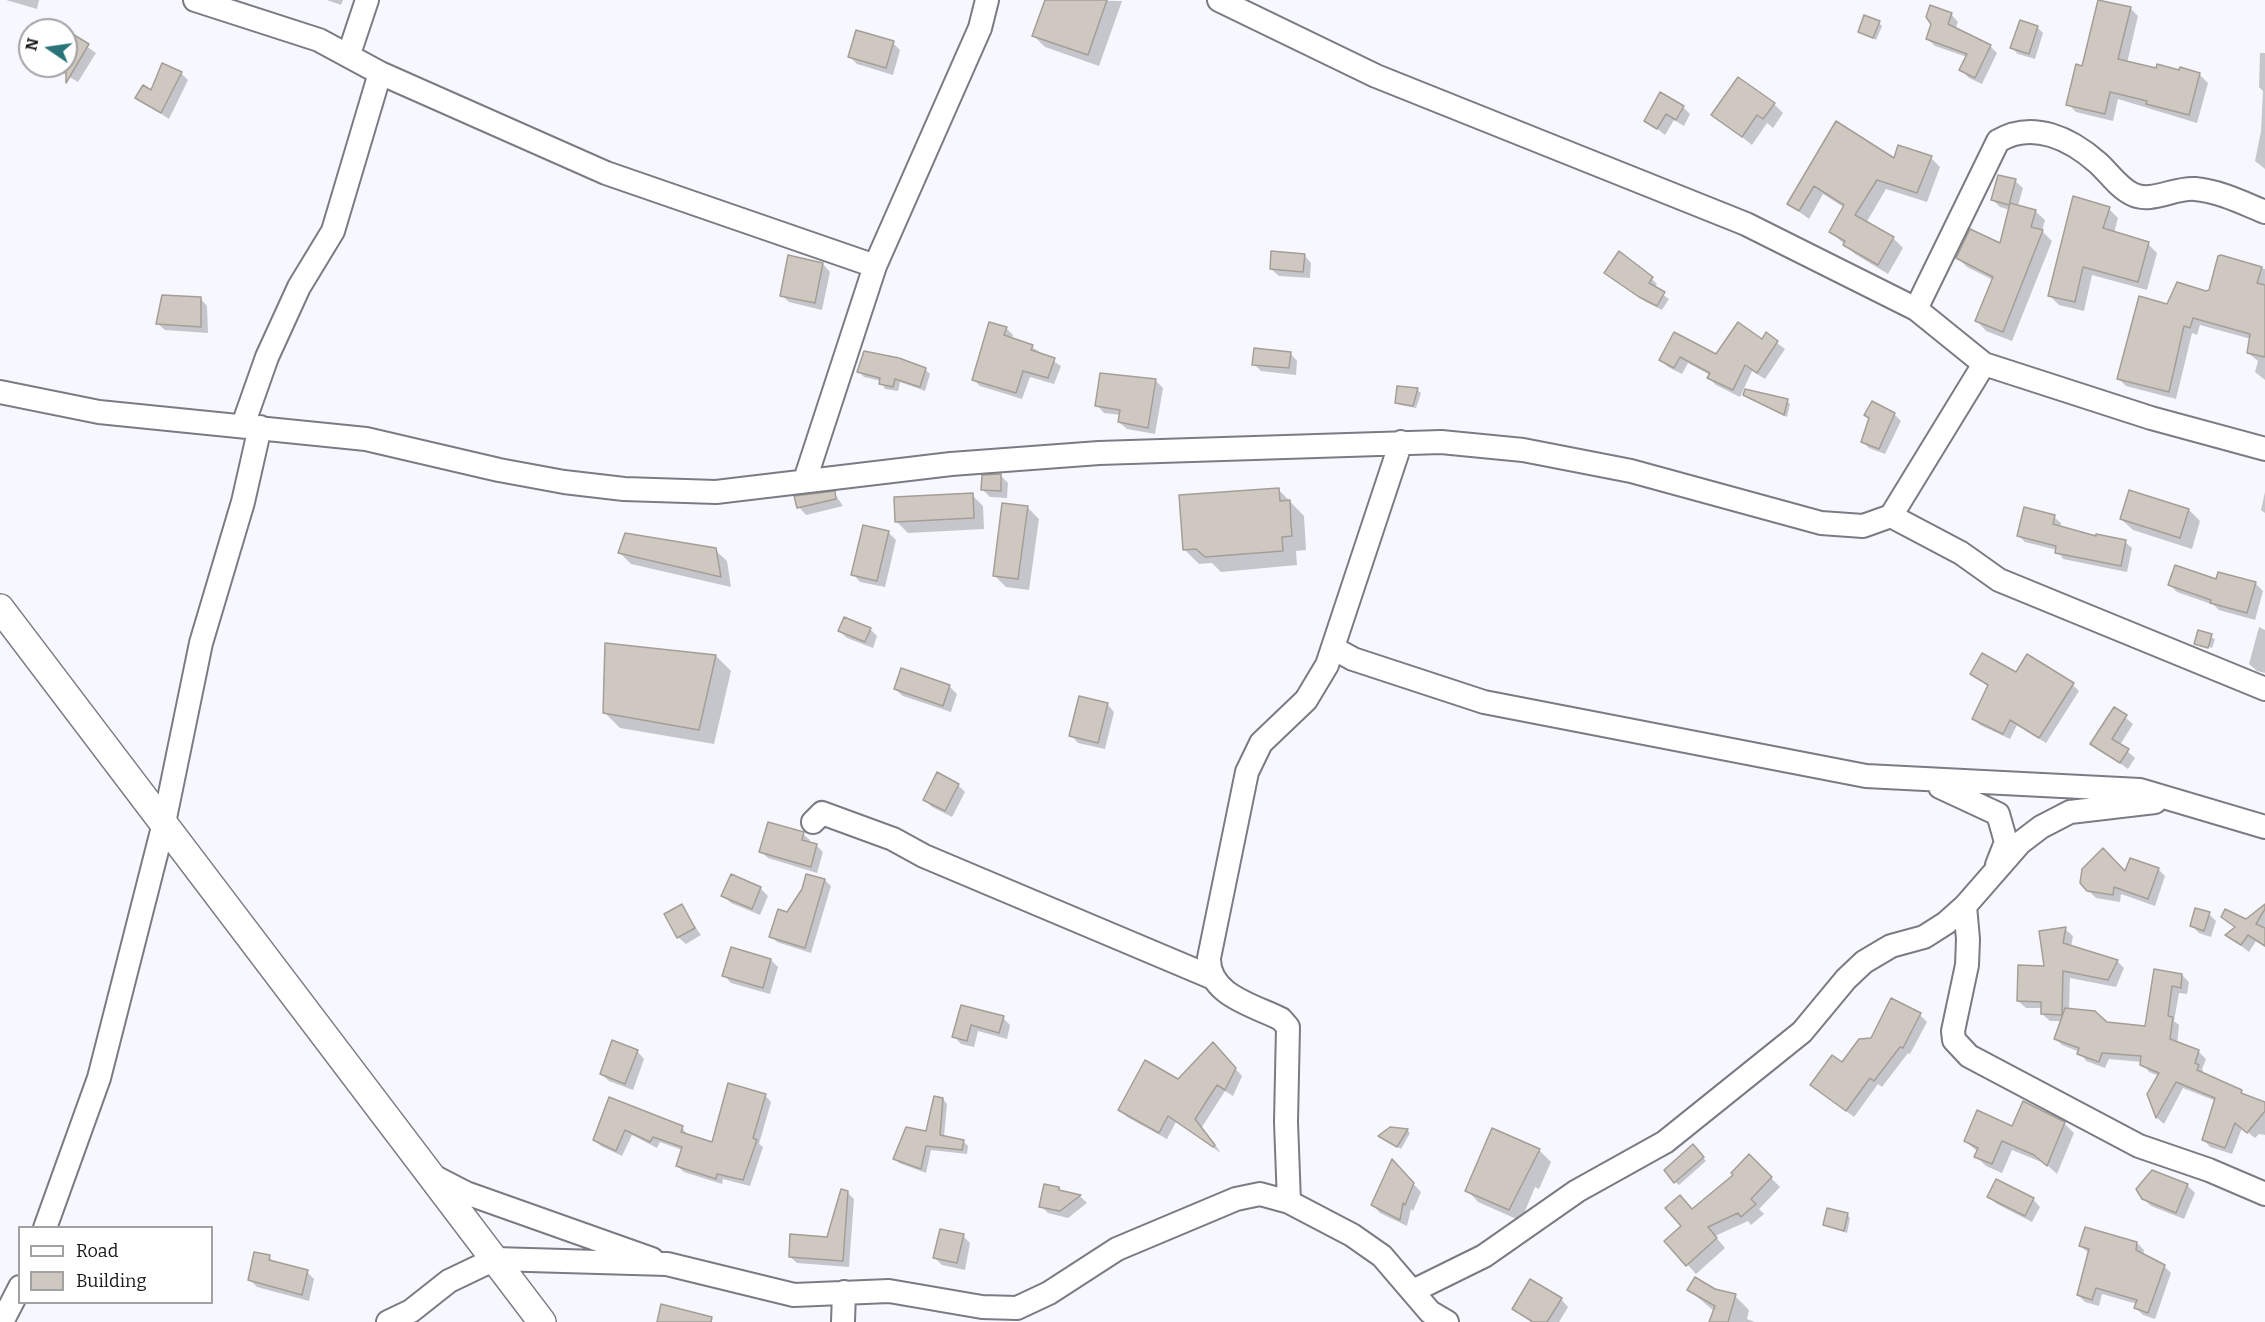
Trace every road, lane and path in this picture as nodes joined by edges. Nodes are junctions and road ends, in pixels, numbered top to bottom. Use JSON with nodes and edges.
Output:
{"nodes":[{"id":1,"x":195,"y":0,"type":"edge"},
{"id":2,"x":367,"y":0,"type":"edge"},
{"id":3,"x":987,"y":0,"type":"edge"},
{"id":4,"x":1219,"y":0,"type":"edge"},
{"id":5,"x":349,"y":54,"type":"junction"},
{"id":6,"x":380,"y":73,"type":"junction"},
{"id":7,"x":2265,"y":212,"type":"edge"},
{"id":8,"x":875,"y":266,"type":"junction"},
{"id":9,"x":1916,"y":309,"type":"junction"},
{"id":10,"x":1983,"y":364,"type":"junction"},
{"id":11,"x":0,"y":392,"type":"edge"},
{"id":12,"x":251,"y":426,"type":"junction"},
{"id":13,"x":1401,"y":442,"type":"junction"},
{"id":14,"x":2265,"y":449,"type":"edge"},
{"id":15,"x":805,"y":480,"type":"junction"},
{"id":16,"x":1891,"y":516,"type":"junction"},
{"id":17,"x":0,"y":608,"type":"edge"},
{"id":18,"x":1333,"y":648,"type":"junction"},
{"id":19,"x":2265,"y":688,"type":"edge"},
{"id":20,"x":1917,"y":779,"type":"junction"},
{"id":21,"x":2172,"y":800,"type":"junction"},
{"id":22,"x":813,"y":822,"type":"dead end"},
{"id":23,"x":164,"y":823,"type":"junction"},
{"id":24,"x":2265,"y":827,"type":"edge"},
{"id":25,"x":1995,"y":872,"type":"junction"},
{"id":26,"x":1965,"y":906,"type":"junction"},
{"id":27,"x":1211,"y":977,"type":"junction"},
{"id":28,"x":432,"y":1175,"type":"junction"},
{"id":29,"x":2265,"y":1194,"type":"edge"},
{"id":30,"x":1289,"y":1202,"type":"junction"},
{"id":31,"x":45,"y":1226,"type":"edge"},
{"id":32,"x":495,"y":1259,"type":"junction"},
{"id":33,"x":667,"y":1264,"type":"junction"},
{"id":34,"x":18,"y":1291,"type":"edge"},
{"id":35,"x":1413,"y":1291,"type":"junction"},
{"id":36,"x":844,"y":1292,"type":"junction"},
{"id":37,"x":2,"y":1322,"type":"edge"},
{"id":38,"x":388,"y":1322,"type":"edge"},
{"id":39,"x":543,"y":1322,"type":"edge"},
{"id":40,"x":843,"y":1322,"type":"edge"},
{"id":41,"x":1447,"y":1322,"type":"edge"}],
"edges":[{"from":1,"to":5,"type":"street"},
{"from":2,"to":5,"type":"street"},
{"from":3,"to":8,"type":"street"},
{"from":4,"to":9,"type":"street"},
{"from":5,"to":6,"type":"street"},
{"from":6,"to":8,"type":"street"},
{"from":6,"to":12,"type":"street"},
{"from":7,"to":9,"type":"street"},
{"from":8,"to":15,"type":"street"},
{"from":9,"to":10,"type":"street"},
{"from":10,"to":14,"type":"street"},
{"from":10,"to":16,"type":"street"},
{"from":11,"to":12,"type":"street"},
{"from":12,"to":15,"type":"street"},
{"from":12,"to":23,"type":"street"},
{"from":13,"to":15,"type":"street"},
{"from":13,"to":16,"type":"street"},
{"from":13,"to":18,"type":"street"},
{"from":16,"to":19,"type":"street"},
{"from":17,"to":23,"type":"street"},
{"from":18,"to":20,"type":"street"},
{"from":18,"to":27,"type":"street"},
{"from":20,"to":21,"type":"street"},
{"from":20,"to":25,"type":"street"},
{"from":21,"to":24,"type":"street"},
{"from":21,"to":25,"type":"street"},
{"from":22,"to":27,"type":"street"},
{"from":23,"to":28,"type":"street"},
{"from":23,"to":31,"type":"street"},
{"from":25,"to":26,"type":"street"},
{"from":26,"to":29,"type":"street"},
{"from":26,"to":35,"type":"street"},
{"from":27,"to":30,"type":"street"},
{"from":28,"to":32,"type":"street"},
{"from":28,"to":33,"type":"street"},
{"from":30,"to":35,"type":"street"},
{"from":30,"to":36,"type":"street"},
{"from":32,"to":33,"type":"street"},
{"from":32,"to":38,"type":"street"},
{"from":32,"to":39,"type":"street"},
{"from":33,"to":36,"type":"street"},
{"from":34,"to":37,"type":"street"},
{"from":35,"to":41,"type":"street"},
{"from":36,"to":40,"type":"street"}]}
